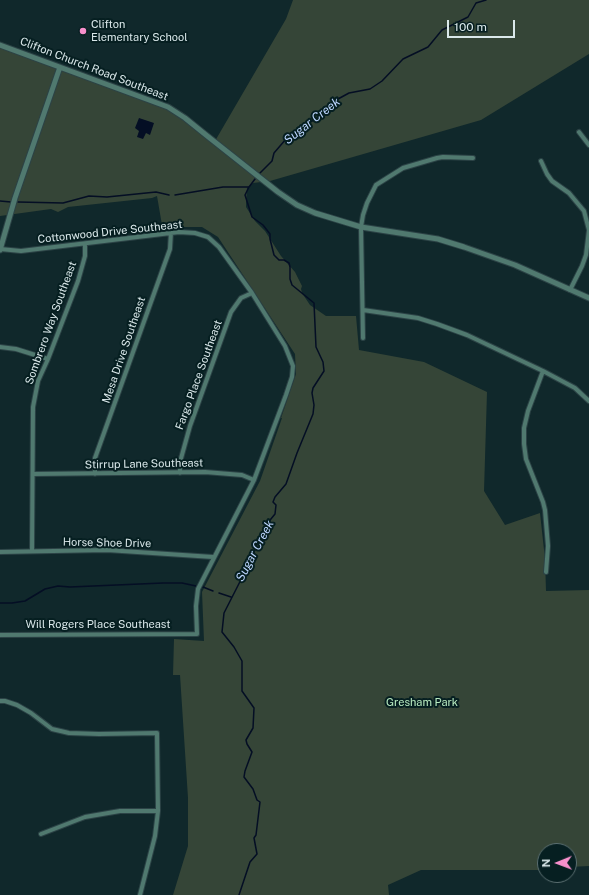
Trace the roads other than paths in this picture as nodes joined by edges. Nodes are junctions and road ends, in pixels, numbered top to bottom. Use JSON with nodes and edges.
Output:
{"nodes":[{"id":1,"x":0,"y":45,"type":"edge"},
{"id":2,"x":60,"y":67,"type":"junction"},
{"id":3,"x":579,"y":132,"type":"dead end"},
{"id":4,"x":589,"y":145,"type":"edge"},
{"id":5,"x":473,"y":158,"type":"dead end"},
{"id":6,"x":541,"y":161,"type":"dead end"},
{"id":7,"x":589,"y":208,"type":"edge"},
{"id":8,"x":584,"y":210,"type":"junction"},
{"id":9,"x":362,"y":227,"type":"junction"},
{"id":10,"x":589,"y":230,"type":"edge"},
{"id":11,"x":171,"y":232,"type":"junction"},
{"id":12,"x":85,"y":244,"type":"junction"},
{"id":13,"x":0,"y":250,"type":"edge"},
{"id":14,"x":587,"y":256,"type":"edge"},
{"id":15,"x":570,"y":290,"type":"junction"},
{"id":16,"x":252,"y":293,"type":"junction"},
{"id":17,"x":589,"y":298,"type":"edge"},
{"id":18,"x":363,"y":310,"type":"junction"},
{"id":19,"x":363,"y":338,"type":"dead end"},
{"id":20,"x":0,"y":347,"type":"edge"},
{"id":21,"x":48,"y":359,"type":"junction"},
{"id":22,"x":543,"y":371,"type":"junction"},
{"id":23,"x":589,"y":401,"type":"edge"},
{"id":24,"x":180,"y":473,"type":"junction"},
{"id":25,"x":33,"y":474,"type":"junction"},
{"id":26,"x":95,"y":474,"type":"junction"},
{"id":27,"x":254,"y":480,"type":"junction"},
{"id":28,"x":0,"y":552,"type":"edge"},
{"id":29,"x":32,"y":552,"type":"junction"},
{"id":30,"x":213,"y":557,"type":"junction"},
{"id":31,"x":546,"y":572,"type":"dead end"},
{"id":32,"x":197,"y":634,"type":"joint"},
{"id":33,"x":0,"y":635,"type":"edge"},
{"id":34,"x":0,"y":702,"type":"edge"},
{"id":35,"x":158,"y":811,"type":"junction"},
{"id":36,"x":41,"y":834,"type":"dead end"},
{"id":37,"x":140,"y":895,"type":"edge"}],
"edges":[{"from":1,"to":2,"type":"street","name":"Clifton Church Road Southeast"},
{"from":2,"to":9,"type":"street","name":"Clifton Church Road Southeast"},
{"from":2,"to":13,"type":"street"},
{"from":3,"to":4,"type":"street"},
{"from":5,"to":9,"type":"street"},
{"from":6,"to":8,"type":"street"},
{"from":7,"to":8,"type":"street"},
{"from":8,"to":10,"type":"street"},
{"from":9,"to":15,"type":"street","name":"Clifton Church Road Southeast"},
{"from":9,"to":18,"type":"street"},
{"from":10,"to":14,"type":"street"},
{"from":11,"to":12,"type":"street","name":"Cottonwood Drive Southeast"},
{"from":11,"to":16,"type":"street","name":"Cottonwood Drive Southeast"},
{"from":11,"to":26,"type":"street","name":"Mesa Drive Southeast"},
{"from":12,"to":13,"type":"street","name":"Cottonwood Drive Southeast"},
{"from":12,"to":21,"type":"street","name":"Sombrero Way Southeast"},
{"from":14,"to":15,"type":"street"},
{"from":15,"to":17,"type":"street","name":"Clifton Church Road Southeast"},
{"from":16,"to":24,"type":"street","name":"Fargo Place Southeast"},
{"from":16,"to":27,"type":"street","name":"Cottonwood Drive Southeast"},
{"from":18,"to":19,"type":"street"},
{"from":18,"to":22,"type":"street"},
{"from":20,"to":21,"type":"street"},
{"from":21,"to":25,"type":"street","name":"Sombrero Way Southeast"},
{"from":22,"to":23,"type":"street"},
{"from":22,"to":31,"type":"street"},
{"from":24,"to":26,"type":"street","name":"Stirrup Lane Southeast"},
{"from":24,"to":27,"type":"street","name":"Stirrup Lane Southeast"},
{"from":25,"to":26,"type":"street","name":"Stirrup Lane Southeast"},
{"from":25,"to":29,"type":"street","name":"Sombrero Way Southeast"},
{"from":27,"to":30,"type":"street","name":"Cottonwood Drive Southeast"},
{"from":28,"to":29,"type":"street","name":"Horse Shoe Drive"},
{"from":29,"to":30,"type":"street","name":"Horse Shoe Drive"},
{"from":30,"to":32,"type":"street","name":"Cottonwood Drive Southeast"},
{"from":32,"to":33,"type":"street","name":"Will Rogers Place Southeast"},
{"from":34,"to":35,"type":"street"},
{"from":35,"to":36,"type":"street"},
{"from":35,"to":37,"type":"street"}]}
